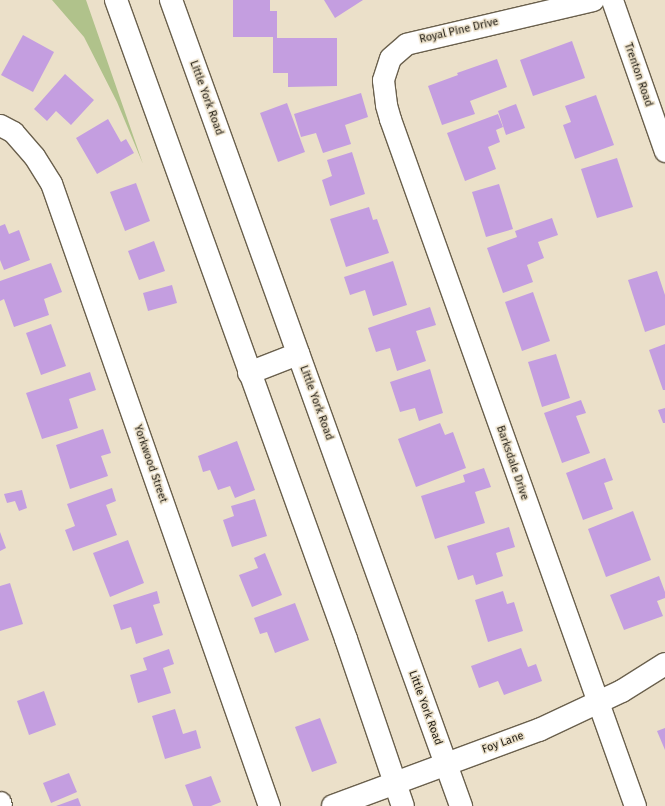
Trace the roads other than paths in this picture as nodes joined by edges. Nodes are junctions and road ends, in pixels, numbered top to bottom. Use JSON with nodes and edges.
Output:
{"nodes":[{"id":1,"x":116,"y":0,"type":"edge"},
{"id":2,"x":171,"y":0,"type":"edge"},
{"id":3,"x":593,"y":0,"type":"edge"},
{"id":4,"x":612,"y":0,"type":"edge"},
{"id":5,"x":390,"y":118,"type":"joint"},
{"id":6,"x":6,"y":129,"type":"edge"},
{"id":7,"x":665,"y":151,"type":"edge"},
{"id":8,"x":298,"y":354,"type":"junction"},
{"id":9,"x":249,"y":373,"type":"junction"},
{"id":10,"x":665,"y":664,"type":"edge"},
{"id":11,"x":597,"y":703,"type":"junction"},
{"id":12,"x":445,"y":764,"type":"junction"},
{"id":13,"x":396,"y":783,"type":"junction"},
{"id":14,"x":0,"y":802,"type":"edge"},
{"id":15,"x":1,"y":806,"type":"edge"},
{"id":16,"x":269,"y":806,"type":"edge"},
{"id":17,"x":334,"y":806,"type":"edge"},
{"id":18,"x":403,"y":806,"type":"edge"},
{"id":19,"x":461,"y":806,"type":"edge"},
{"id":20,"x":635,"y":806,"type":"edge"}],
"edges":[{"from":1,"to":9,"type":"main road"},
{"from":2,"to":8,"type":"main road","name":"Little York Road"},
{"from":3,"to":5,"type":"street","name":"Royal Pine Drive"},
{"from":4,"to":7,"type":"street","name":"Trenton Road"},
{"from":5,"to":11,"type":"street","name":"Barksdale Drive"},
{"from":6,"to":16,"type":"street","name":"Yorkwood Street"},
{"from":8,"to":9,"type":"main road"},
{"from":8,"to":12,"type":"main road","name":"Little York Road"},
{"from":9,"to":13,"type":"main road"},
{"from":10,"to":11,"type":"main road","name":"Foy Lane"},
{"from":11,"to":12,"type":"main road","name":"Foy Lane"},
{"from":11,"to":20,"type":"street","name":"Barksdale Drive"},
{"from":12,"to":13,"type":"main road","name":"Foy Lane"},
{"from":12,"to":19,"type":"main road","name":"Little York Road"},
{"from":13,"to":17,"type":"main road","name":"Foy Lane"},
{"from":13,"to":18,"type":"main road"},
{"from":14,"to":15,"type":"street"}]}
